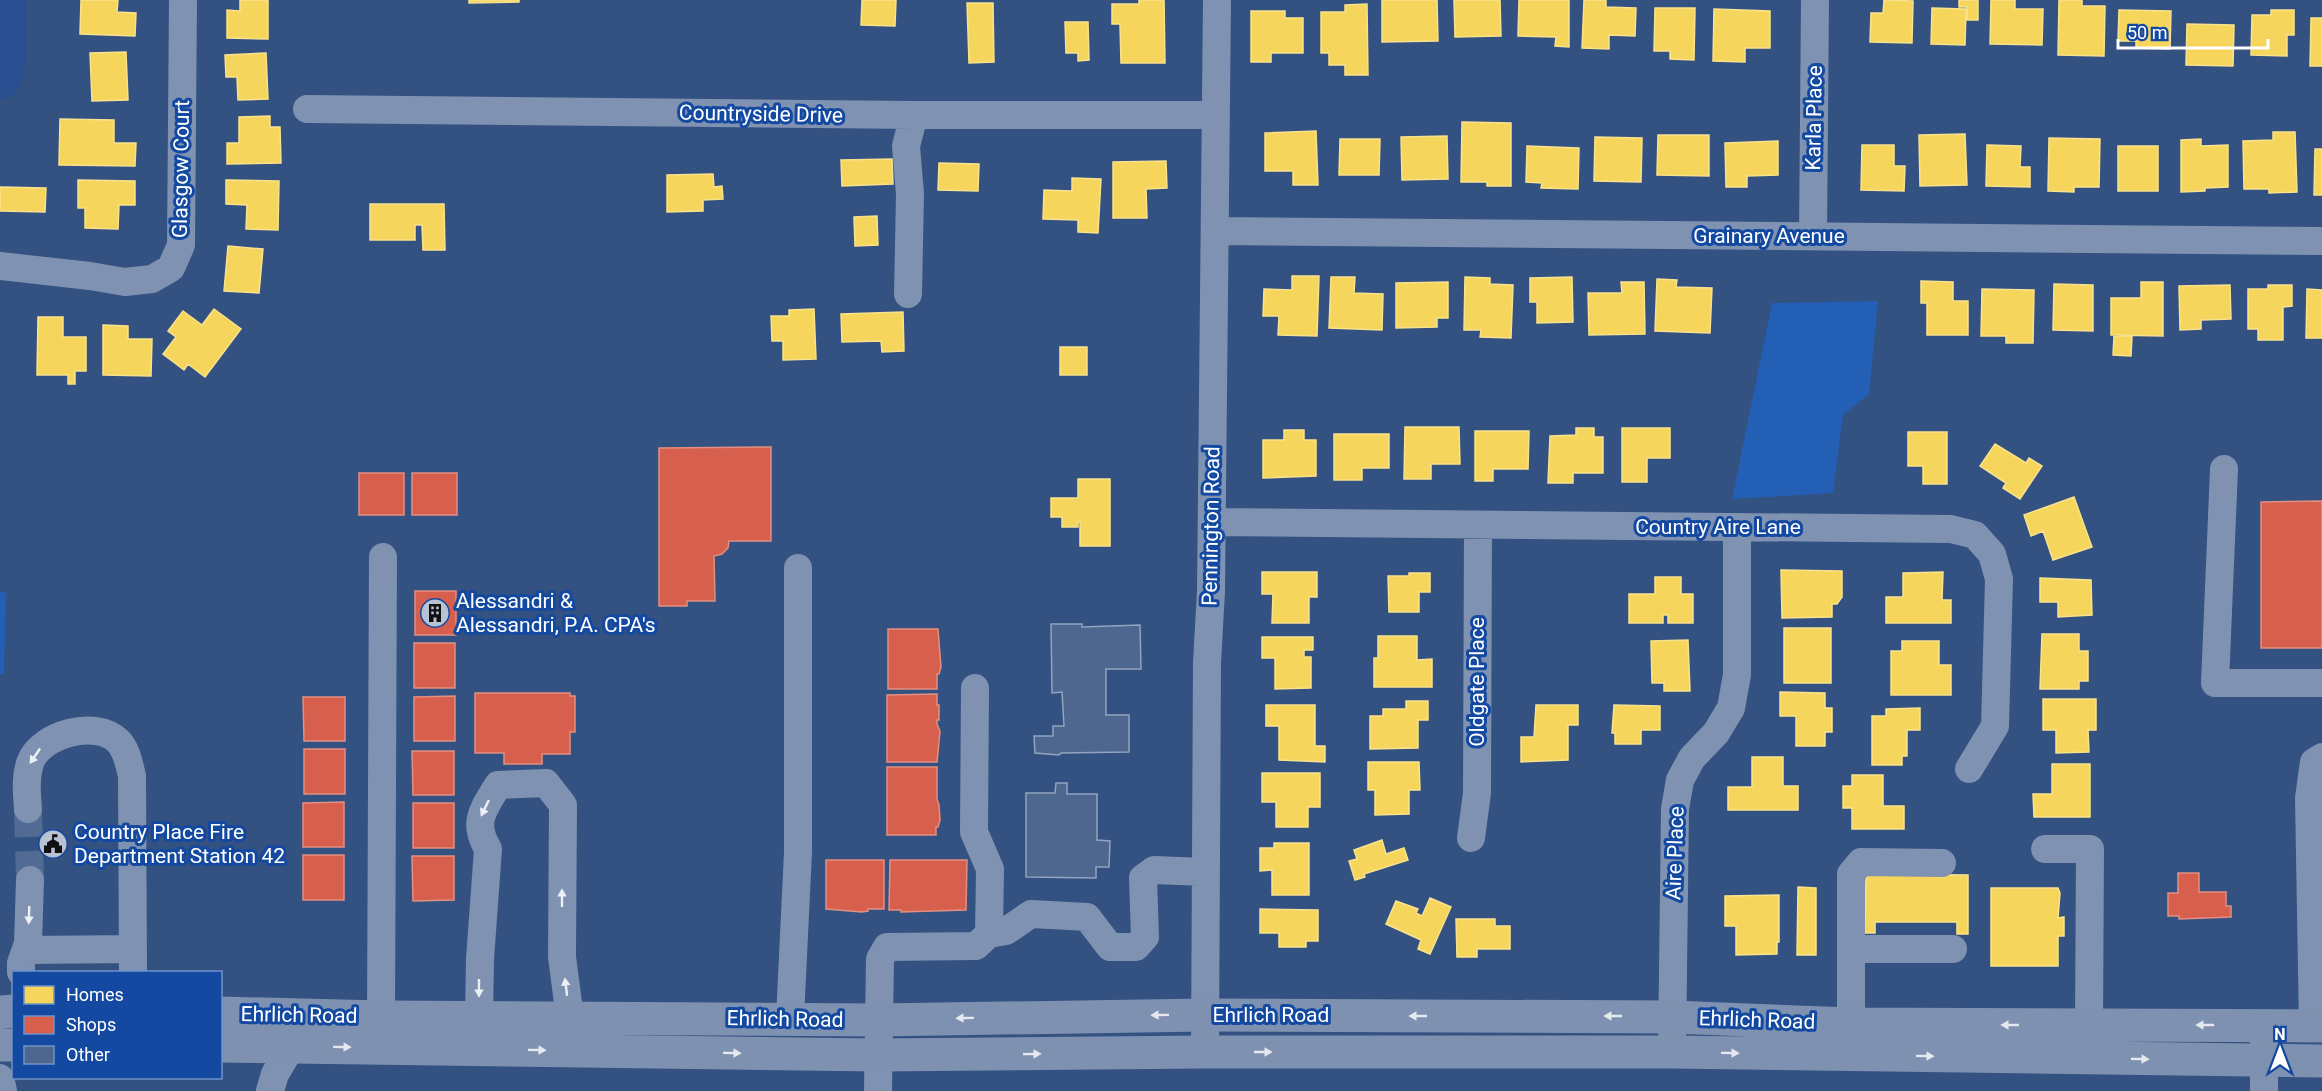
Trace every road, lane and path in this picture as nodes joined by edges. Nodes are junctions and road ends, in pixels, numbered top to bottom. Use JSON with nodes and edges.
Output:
{"nodes":[{"id":1,"x":183,"y":0,"type":"edge"},
{"id":2,"x":1217,"y":0,"type":"edge"},
{"id":3,"x":1815,"y":0,"type":"edge"},
{"id":4,"x":307,"y":109,"type":"dead end"},
{"id":5,"x":914,"y":115,"type":"junction"},
{"id":6,"x":1216,"y":115,"type":"junction"},
{"id":7,"x":1215,"y":231,"type":"junction"},
{"id":8,"x":1813,"y":236,"type":"junction"},
{"id":9,"x":2322,"y":241,"type":"edge"},
{"id":10,"x":0,"y":266,"type":"edge"},
{"id":11,"x":908,"y":294,"type":"dead end"},
{"id":12,"x":2224,"y":469,"type":"dead end"},
{"id":13,"x":1212,"y":522,"type":"junction"},
{"id":14,"x":1478,"y":526,"type":"junction"},
{"id":15,"x":1737,"y":527,"type":"junction"},
{"id":16,"x":383,"y":557,"type":"dead end"},
{"id":17,"x":798,"y":568,"type":"dead end"},
{"id":18,"x":2322,"y":682,"type":"edge"},
{"id":19,"x":975,"y":688,"type":"dead end"},
{"id":20,"x":2322,"y":757,"type":"edge"},
{"id":21,"x":1969,"y":769,"type":"dead end"},
{"id":22,"x":2315,"y":798,"type":"edge"},
{"id":23,"x":28,"y":809,"type":"tunnel mouth"},
{"id":24,"x":1471,"y":838,"type":"dead end"},
{"id":25,"x":2045,"y":849,"type":"dead end"},
{"id":26,"x":1942,"y":863,"type":"dead end"},
{"id":27,"x":1205,"y":872,"type":"junction"},
{"id":28,"x":30,"y":880,"type":"tunnel mouth"},
{"id":29,"x":989,"y":934,"type":"junction"},
{"id":30,"x":1851,"y":950,"type":"junction"},
{"id":31,"x":1953,"y":950,"type":"dead end"},
{"id":32,"x":24,"y":961,"type":"edge"},
{"id":33,"x":132,"y":961,"type":"edge"},
{"id":34,"x":222,"y":1013,"type":"edge"},
{"id":35,"x":1205,"y":1015,"type":"junction"},
{"id":36,"x":381,"y":1017,"type":"junction"},
{"id":37,"x":1672,"y":1017,"type":"junction"},
{"id":38,"x":479,"y":1018,"type":"junction"},
{"id":39,"x":570,"y":1018,"type":"junction"},
{"id":40,"x":790,"y":1018,"type":"junction"},
{"id":41,"x":878,"y":1020,"type":"junction"},
{"id":42,"x":1851,"y":1024,"type":"junction"},
{"id":43,"x":2089,"y":1025,"type":"junction"},
{"id":44,"x":2264,"y":1026,"type":"junction"},
{"id":45,"x":2318,"y":1026,"type":"edge"},
{"id":46,"x":222,"y":1046,"type":"edge"},
{"id":47,"x":291,"y":1047,"type":"junction"},
{"id":48,"x":1205,"y":1052,"type":"junction"},
{"id":49,"x":1672,"y":1052,"type":"junction"},
{"id":50,"x":878,"y":1055,"type":"junction"},
{"id":51,"x":2322,"y":1062,"type":"edge"},
{"id":52,"x":2264,"y":1076,"type":"edge"},
{"id":53,"x":0,"y":1078,"type":"edge"},
{"id":54,"x":3,"y":1091,"type":"edge"},
{"id":55,"x":270,"y":1091,"type":"edge"},
{"id":56,"x":878,"y":1091,"type":"edge"}],
"edges":[{"from":1,"to":10,"type":"street","name":"Glasgow Court"},
{"from":2,"to":6,"type":"street","name":"Pennington Road"},
{"from":3,"to":8,"type":"street","name":"Karla Place"},
{"from":4,"to":5,"type":"street","name":"Countryside Drive"},
{"from":5,"to":6,"type":"street","name":"Countryside Drive"},
{"from":5,"to":11,"type":"street"},
{"from":6,"to":7,"type":"street","name":"Pennington Road"},
{"from":7,"to":8,"type":"street","name":"Grainary Avenue"},
{"from":7,"to":13,"type":"street","name":"Pennington Road"},
{"from":8,"to":9,"type":"street","name":"Grainary Avenue"},
{"from":12,"to":18,"type":"street"},
{"from":13,"to":14,"type":"street","name":"Country Aire Lane"},
{"from":13,"to":27,"type":"street","name":"Pennington Road"},
{"from":14,"to":15,"type":"street","name":"Country Aire Lane"},
{"from":14,"to":24,"type":"street","name":"Oldgate Place"},
{"from":15,"to":21,"type":"street","name":"Country Aire Lane"},
{"from":15,"to":37,"type":"street","name":"Aire Place"},
{"from":16,"to":36,"type":"street"},
{"from":17,"to":40,"type":"street"},
{"from":19,"to":29,"type":"street"},
{"from":20,"to":22,"type":"street"},
{"from":22,"to":45,"type":"street"},
{"from":33,"to":23,"type":"street","one_way":true},
{"from":25,"to":43,"type":"street"},
{"from":26,"to":30,"type":"street"},
{"from":27,"to":29,"type":"street"},
{"from":27,"to":35,"type":"street","name":"Pennington Road"},
{"from":28,"to":32,"type":"street","one_way":true},
{"from":29,"to":41,"type":"street"},
{"from":30,"to":31,"type":"street"},
{"from":30,"to":42,"type":"street"},
{"from":32,"to":33,"type":"street"},
{"from":34,"to":36,"type":"main road","name":"Ehrlich Road"},
{"from":37,"to":35,"type":"main road","name":"Ehrlich Road","one_way":true},
{"from":35,"to":41,"type":"main road","name":"Ehrlich Road","one_way":true},
{"from":35,"to":48,"type":"street","name":"Pennington Road"},
{"from":36,"to":38,"type":"main road","name":"Ehrlich Road"},
{"from":37,"to":42,"type":"main road","name":"Ehrlich Road"},
{"from":37,"to":49,"type":"street","name":"Aire Place"},
{"from":38,"to":39,"type":"main road","name":"Ehrlich Road"},
{"from":39,"to":38,"type":"street","one_way":true},
{"from":39,"to":40,"type":"main road","name":"Ehrlich Road"},
{"from":40,"to":41,"type":"main road","name":"Ehrlich Road"},
{"from":41,"to":50,"type":"street"},
{"from":43,"to":42,"type":"main road","name":"Ehrlich Road","one_way":true},
{"from":44,"to":43,"type":"main road","name":"Ehrlich Road","one_way":true},
{"from":44,"to":45,"type":"main road","name":"Ehrlich Road"},
{"from":44,"to":52,"type":"street"},
{"from":46,"to":47,"type":"main road","name":"Ehrlich Road"},
{"from":47,"to":50,"type":"main road","name":"Ehrlich Road","one_way":true},
{"from":47,"to":55,"type":"street"},
{"from":48,"to":49,"type":"main road","name":"Ehrlich Road","one_way":true},
{"from":50,"to":48,"type":"main road","name":"Ehrlich Road","one_way":true},
{"from":49,"to":52,"type":"main road","name":"Ehrlich Road","one_way":true},
{"from":50,"to":56,"type":"street"},
{"from":51,"to":52,"type":"main road","name":"Ehrlich Road"},
{"from":53,"to":54,"type":"street"}]}
